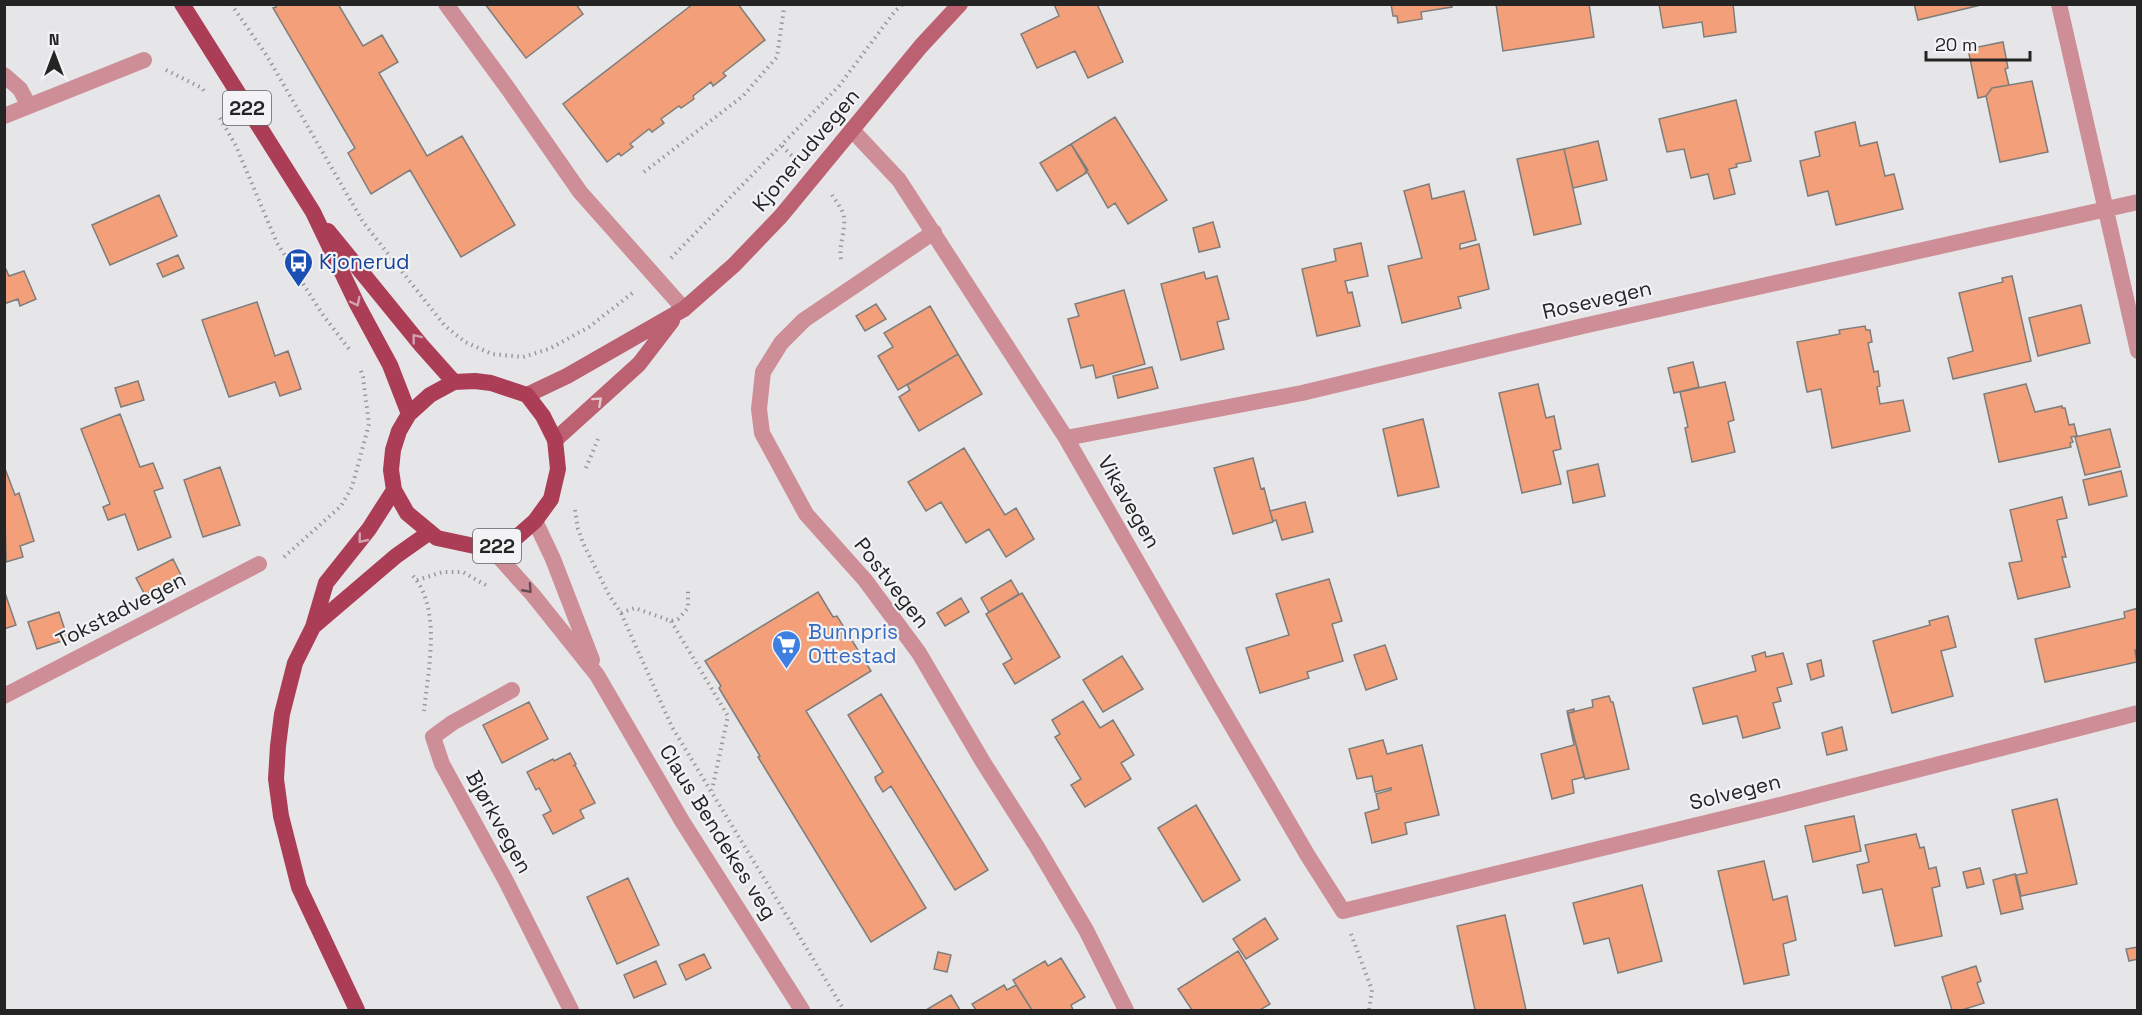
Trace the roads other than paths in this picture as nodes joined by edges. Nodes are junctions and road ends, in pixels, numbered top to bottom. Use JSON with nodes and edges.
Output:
{"nodes":[{"id":1,"x":182,"y":4,"type":"edge"},
{"id":2,"x":446,"y":4,"type":"edge"},
{"id":3,"x":960,"y":4,"type":"edge"},
{"id":4,"x":2059,"y":4,"type":"edge"},
{"id":5,"x":144,"y":60,"type":"road end"},
{"id":6,"x":4,"y":75,"type":"edge"},
{"id":7,"x":29,"y":106,"type":"junction"},
{"id":8,"x":4,"y":116,"type":"edge"},
{"id":9,"x":853,"y":131,"type":"junction"},
{"id":10,"x":2138,"y":202,"type":"edge"},
{"id":11,"x":2106,"y":209,"type":"junction"},
{"id":12,"x":313,"y":212,"type":"junction"},
{"id":13,"x":934,"y":232,"type":"junction"},
{"id":14,"x":680,"y":313,"type":"junction"},
{"id":15,"x":2138,"y":351,"type":"edge"},
{"id":16,"x":454,"y":382,"type":"junction"},
{"id":17,"x":527,"y":395,"type":"junction"},
{"id":18,"x":409,"y":414,"type":"junction"},
{"id":19,"x":1066,"y":438,"type":"junction"},
{"id":20,"x":555,"y":440,"type":"junction"},
{"id":21,"x":394,"y":490,"type":"junction"},
{"id":22,"x":535,"y":521,"type":"junction"},
{"id":23,"x":430,"y":532,"type":"junction"},
{"id":24,"x":489,"y":546,"type":"junction"},
{"id":25,"x":259,"y":564,"type":"road end"},
{"id":26,"x":313,"y":627,"type":"junction"},
{"id":27,"x":597,"y":675,"type":"junction"},
{"id":28,"x":512,"y":690,"type":"dead end"},
{"id":29,"x":4,"y":696,"type":"edge"},
{"id":30,"x":2138,"y":713,"type":"edge"},
{"id":31,"x":1343,"y":911,"type":"joint"},
{"id":32,"x":357,"y":1011,"type":"edge"},
{"id":33,"x":571,"y":1011,"type":"edge"},
{"id":34,"x":802,"y":1011,"type":"edge"},
{"id":35,"x":1126,"y":1011,"type":"edge"}],
"edges":[{"from":1,"to":12,"type":"main road","number":"222"},
{"from":2,"to":14,"type":"street"},
{"from":3,"to":9,"type":"main road","name":"Kjonerudvegen"},
{"from":4,"to":11,"type":"street"},
{"from":5,"to":7,"type":"street"},
{"from":6,"to":7,"type":"street"},
{"from":7,"to":8,"type":"street"},
{"from":9,"to":13,"type":"street","name":"Vikavegen"},
{"from":9,"to":14,"type":"main road","name":"Kjonerudvegen"},
{"from":10,"to":11,"type":"street","name":"Rosevegen"},
{"from":11,"to":15,"type":"street"},
{"from":11,"to":19,"type":"street","name":"Rosevegen"},
{"from":16,"to":12,"type":"main road","number":"222","one_way":true},
{"from":12,"to":18,"type":"main road","number":"222","one_way":true},
{"from":13,"to":19,"type":"street","name":"Vikavegen"},
{"from":13,"to":35,"type":"street","name":"Postvegen"},
{"from":14,"to":17,"type":"main road","name":"Kjonerudvegen"},
{"from":20,"to":14,"type":"main road","name":"Kjonerudvegen","one_way":true},
{"from":16,"to":17,"type":"main road","number":"222"},
{"from":16,"to":18,"type":"main road","number":"222"},
{"from":17,"to":20,"type":"main road","number":"222"},
{"from":18,"to":21,"type":"main road","number":"222"},
{"from":19,"to":31,"type":"street","name":"Vikavegen"},
{"from":20,"to":22,"type":"main road","number":"222"},
{"from":21,"to":23,"type":"main road","number":"222"},
{"from":21,"to":26,"type":"main road","one_way":true},
{"from":22,"to":24,"type":"main road","number":"222"},
{"from":22,"to":27,"type":"street","name":"Claus Bendekes veg"},
{"from":23,"to":24,"type":"main road","number":"222"},
{"from":23,"to":26,"type":"main road"},
{"from":24,"to":27,"type":"street","name":"Claus Bendekes veg","one_way":true},
{"from":25,"to":29,"type":"street","name":"Tokstadvegen"},
{"from":26,"to":32,"type":"main road"},
{"from":27,"to":34,"type":"street","name":"Claus Bendekes veg"},
{"from":28,"to":33,"type":"street","name":"Bjørkvegen"},
{"from":30,"to":31,"type":"street","name":"Solvegen"}]}
